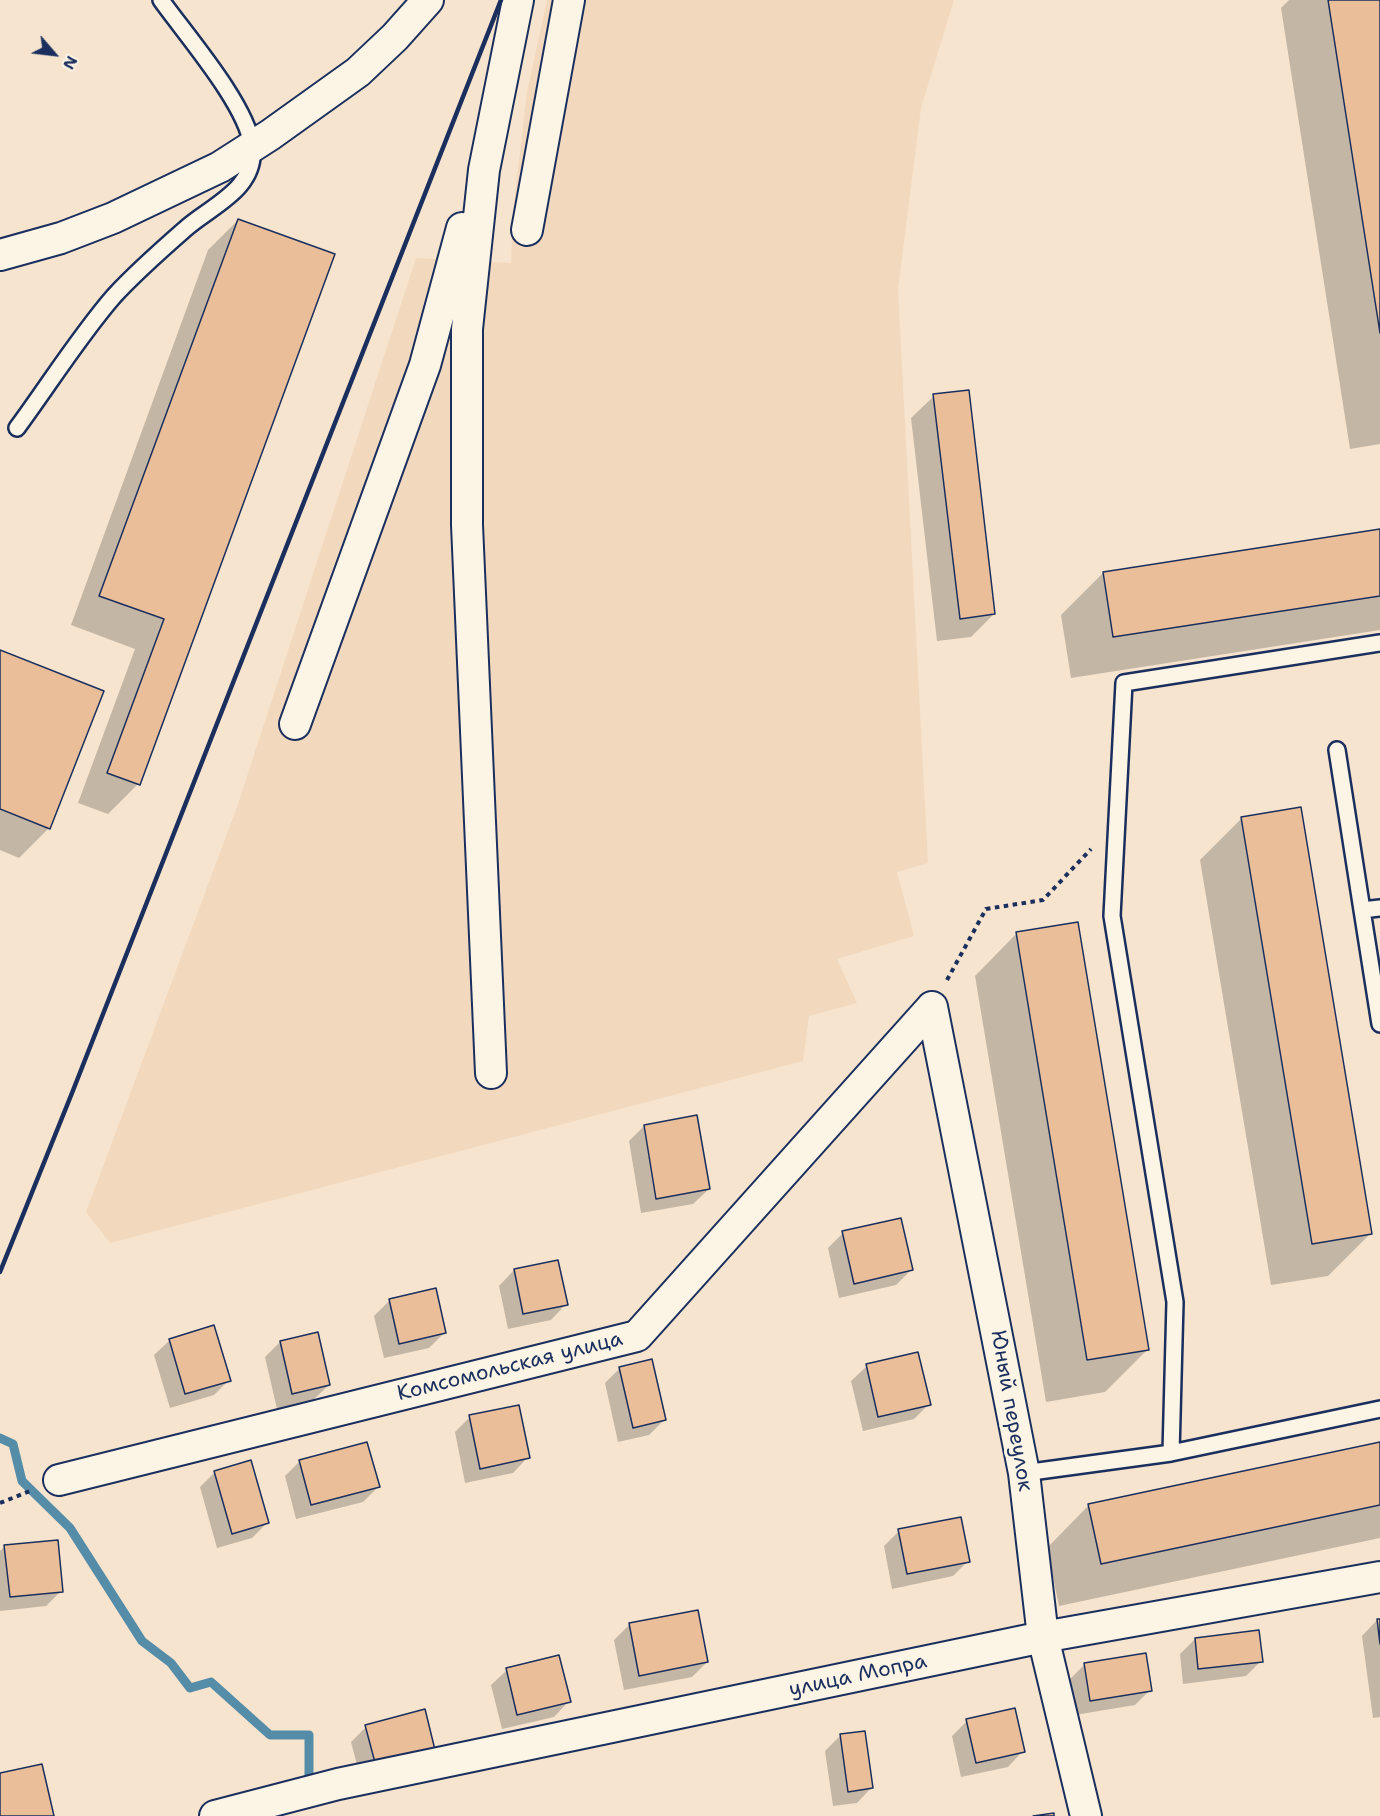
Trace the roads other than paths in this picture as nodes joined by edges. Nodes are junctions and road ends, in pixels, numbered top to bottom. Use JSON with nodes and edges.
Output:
{"nodes":[{"id":1,"x":161,"y":0,"type":"edge"},
{"id":2,"x":428,"y":0,"type":"edge"},
{"id":3,"x":518,"y":0,"type":"edge"},
{"id":4,"x":570,"y":0,"type":"edge"},
{"id":5,"x":501,"y":80,"type":"junction"},
{"id":6,"x":252,"y":146,"type":"junction"},
{"id":7,"x":527,"y":230,"type":"dead end"},
{"id":8,"x":0,"y":255,"type":"edge"},
{"id":9,"x":16,"y":428,"type":"dead end"},
{"id":10,"x":1380,"y":643,"type":"edge"},
{"id":11,"x":295,"y":724,"type":"dead end"},
{"id":12,"x":1337,"y":750,"type":"dead end"},
{"id":13,"x":1380,"y":908,"type":"edge"},
{"id":14,"x":1362,"y":910,"type":"junction"},
{"id":15,"x":932,"y":1007,"type":"joint"},
{"id":16,"x":1380,"y":1024,"type":"edge"},
{"id":17,"x":491,"y":1073,"type":"dead end"},
{"id":18,"x":1380,"y":1409,"type":"edge"},
{"id":19,"x":1171,"y":1453,"type":"junction"},
{"id":20,"x":1024,"y":1473,"type":"junction"},
{"id":21,"x":59,"y":1480,"type":"dead end"},
{"id":22,"x":1380,"y":1577,"type":"edge"},
{"id":23,"x":1043,"y":1637,"type":"junction"},
{"id":24,"x":216,"y":1816,"type":"edge"},
{"id":25,"x":1086,"y":1816,"type":"edge"}],
"edges":[{"from":1,"to":6,"type":"lane"},
{"from":2,"to":6,"type":"street"},
{"from":3,"to":5,"type":"street"},
{"from":4,"to":7,"type":"street"},
{"from":5,"to":11,"type":"street"},
{"from":5,"to":17,"type":"street"},
{"from":6,"to":8,"type":"street"},
{"from":6,"to":9,"type":"lane"},
{"from":10,"to":19,"type":"lane"},
{"from":12,"to":14,"type":"lane"},
{"from":13,"to":14,"type":"lane"},
{"from":14,"to":16,"type":"lane"},
{"from":15,"to":20,"type":"street","name":"Юный переулок"},
{"from":15,"to":21,"type":"street","name":"Комсомольская улица"},
{"from":18,"to":19,"type":"lane"},
{"from":19,"to":20,"type":"lane"},
{"from":20,"to":23,"type":"street","name":"Юный переулок"},
{"from":22,"to":23,"type":"street","name":"улица Мопра"},
{"from":23,"to":24,"type":"street","name":"улица Мопра"},
{"from":23,"to":25,"type":"street","name":"Юный переулок"}]}
